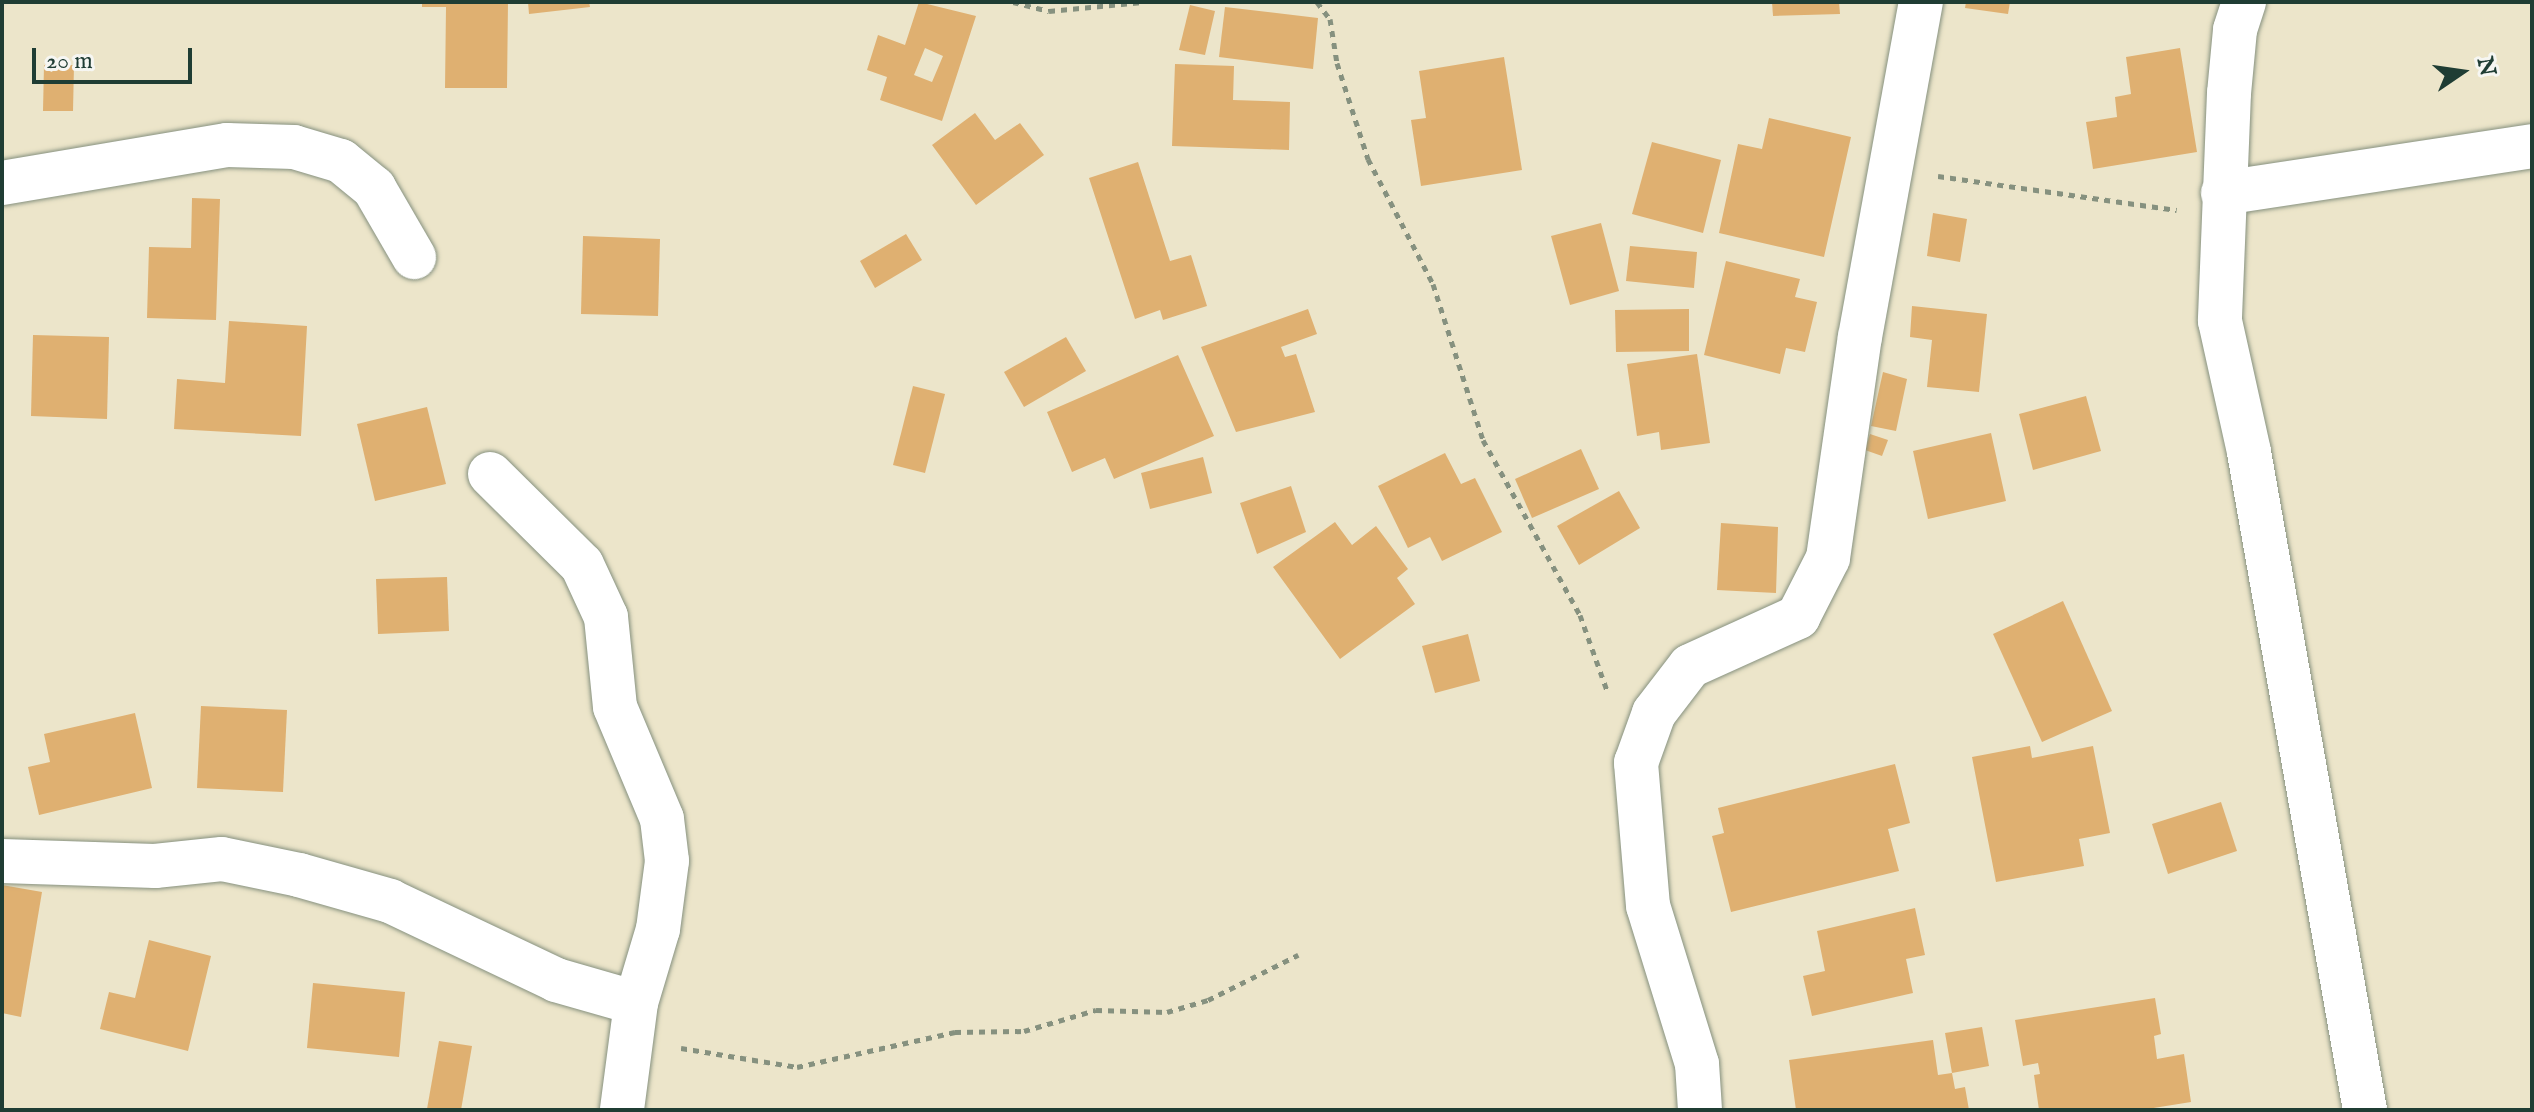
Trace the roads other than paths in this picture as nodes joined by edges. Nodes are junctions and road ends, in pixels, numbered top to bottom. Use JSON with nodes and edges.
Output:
{"nodes":[{"id":1,"x":1921,"y":2,"type":"edge"},
{"id":2,"x":2244,"y":2,"type":"edge"},
{"id":3,"x":2532,"y":146,"type":"edge"},
{"id":4,"x":2,"y":183,"type":"edge"},
{"id":5,"x":2222,"y":207,"type":"junction"},
{"id":6,"x":414,"y":257,"type":"dead end"},
{"id":7,"x":490,"y":474,"type":"dead end"},
{"id":8,"x":2,"y":861,"type":"edge"},
{"id":9,"x":633,"y":1017,"type":"junction"},
{"id":10,"x":622,"y":1110,"type":"edge"},
{"id":11,"x":1700,"y":1110,"type":"edge"},
{"id":12,"x":2365,"y":1110,"type":"edge"}],
"edges":[{"from":1,"to":11,"type":"street"},
{"from":2,"to":5,"type":"street"},
{"from":3,"to":5,"type":"street"},
{"from":4,"to":6,"type":"street"},
{"from":5,"to":12,"type":"street"},
{"from":7,"to":9,"type":"street"},
{"from":8,"to":9,"type":"street"},
{"from":9,"to":10,"type":"street"}]}
